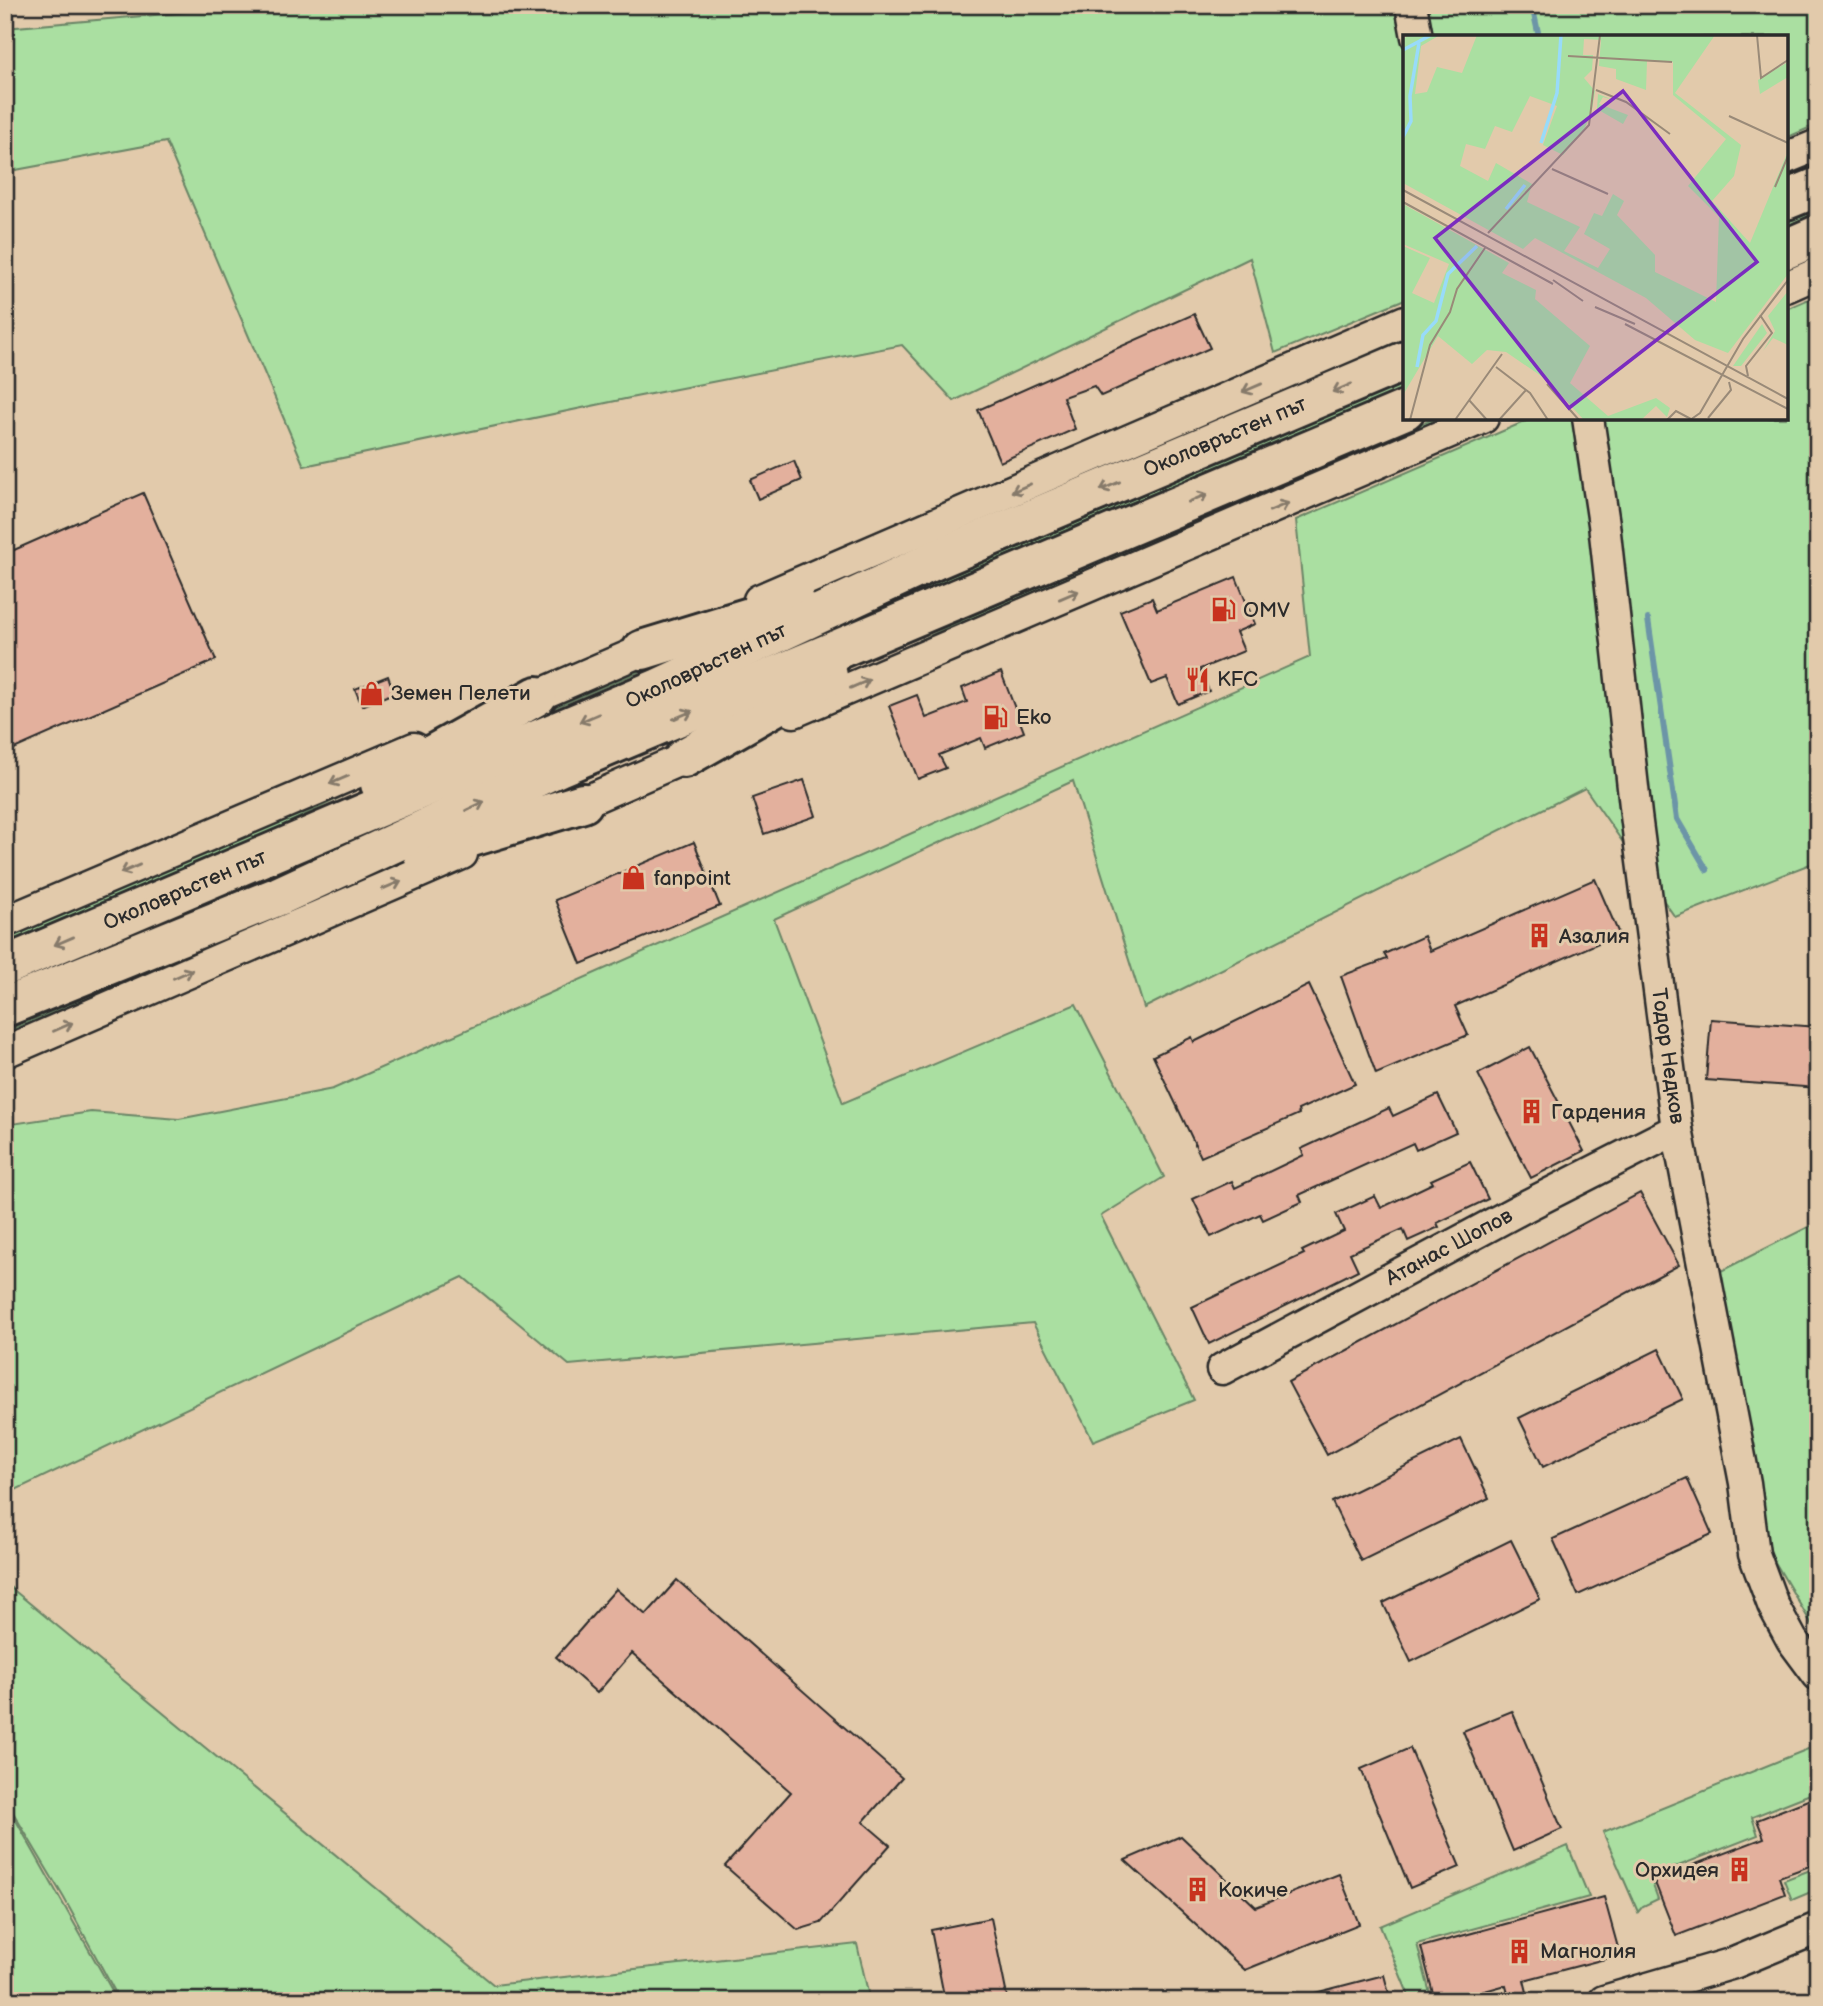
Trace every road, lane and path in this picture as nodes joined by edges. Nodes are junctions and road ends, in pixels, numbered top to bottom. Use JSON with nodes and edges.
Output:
{"nodes":[{"id":1,"x":1411,"y":5,"type":"edge"},
{"id":2,"x":1418,"y":35,"type":"edge"},
{"id":3,"x":1818,"y":145,"type":"edge"},
{"id":4,"x":1788,"y":157,"type":"edge"},
{"id":5,"x":1818,"y":187,"type":"edge"},
{"id":6,"x":1788,"y":199,"type":"edge"},
{"id":7,"x":1818,"y":236,"type":"edge"},
{"id":8,"x":1788,"y":248,"type":"edge"},
{"id":9,"x":1818,"y":273,"type":"edge"},
{"id":10,"x":1788,"y":286,"type":"edge"},
{"id":11,"x":1403,"y":322,"type":"edge"},
{"id":12,"x":1403,"y":362,"type":"edge"},
{"id":13,"x":1403,"y":412,"type":"edge"},
{"id":14,"x":1478,"y":420,"type":"edge"},
{"id":15,"x":1588,"y":420,"type":"edge"},
{"id":16,"x":935,"y":560,"type":"junction"},
{"id":17,"x":978,"y":592,"type":"junction"},
{"id":18,"x":642,"y":650,"type":"junction"},
{"id":19,"x":537,"y":696,"type":"junction"},
{"id":20,"x":684,"y":758,"type":"junction"},
{"id":21,"x":583,"y":803,"type":"junction"},
{"id":22,"x":214,"y":877,"type":"junction"},
{"id":23,"x":279,"y":896,"type":"junction"},
{"id":24,"x":5,"y":922,"type":"edge"},
{"id":25,"x":5,"y":966,"type":"edge"},
{"id":26,"x":5,"y":1007,"type":"edge"},
{"id":27,"x":5,"y":1052,"type":"edge"},
{"id":28,"x":1677,"y":1129,"type":"junction"},
{"id":29,"x":1222,"y":1369,"type":"dead end"},
{"id":30,"x":1818,"y":1675,"type":"edge"},
{"id":31,"x":1818,"y":1928,"type":"edge"},
{"id":32,"x":1604,"y":2001,"type":"edge"}],
"edges":[{"from":1,"to":2,"type":"street"},
{"from":3,"to":4,"type":"street"},
{"from":5,"to":6,"type":"highway"},
{"from":7,"to":8,"type":"highway"},
{"from":9,"to":10,"type":"street"},
{"from":11,"to":18,"type":"street","one_way":true},
{"from":12,"to":16,"type":"highway","name":"Околовръстен път","one_way":true},
{"from":17,"to":13,"type":"highway","name":"Околовръстен път","one_way":true},
{"from":20,"to":14,"type":"street","one_way":true},
{"from":15,"to":28,"type":"street","name":"Тодор Недков"},
{"from":16,"to":18,"type":"highway"},
{"from":16,"to":22,"type":"highway","name":"Околовръстен път","one_way":true},
{"from":17,"to":20,"type":"highway"},
{"from":23,"to":17,"type":"highway","name":"Околовръстен път","one_way":true},
{"from":18,"to":19,"type":"street"},
{"from":19,"to":22,"type":"highway"},
{"from":19,"to":24,"type":"street","one_way":true},
{"from":20,"to":21,"type":"street"},
{"from":21,"to":23,"type":"highway"},
{"from":27,"to":21,"type":"street","one_way":true},
{"from":22,"to":25,"type":"highway","name":"Околовръстен път","one_way":true},
{"from":23,"to":26,"type":"highway","name":"Околовръстен път"},
{"from":28,"to":29,"type":"street","name":"Атанас Шопов"},
{"from":28,"to":30,"type":"street","name":"Тодор Недков"},
{"from":31,"to":32,"type":"street"}]}
